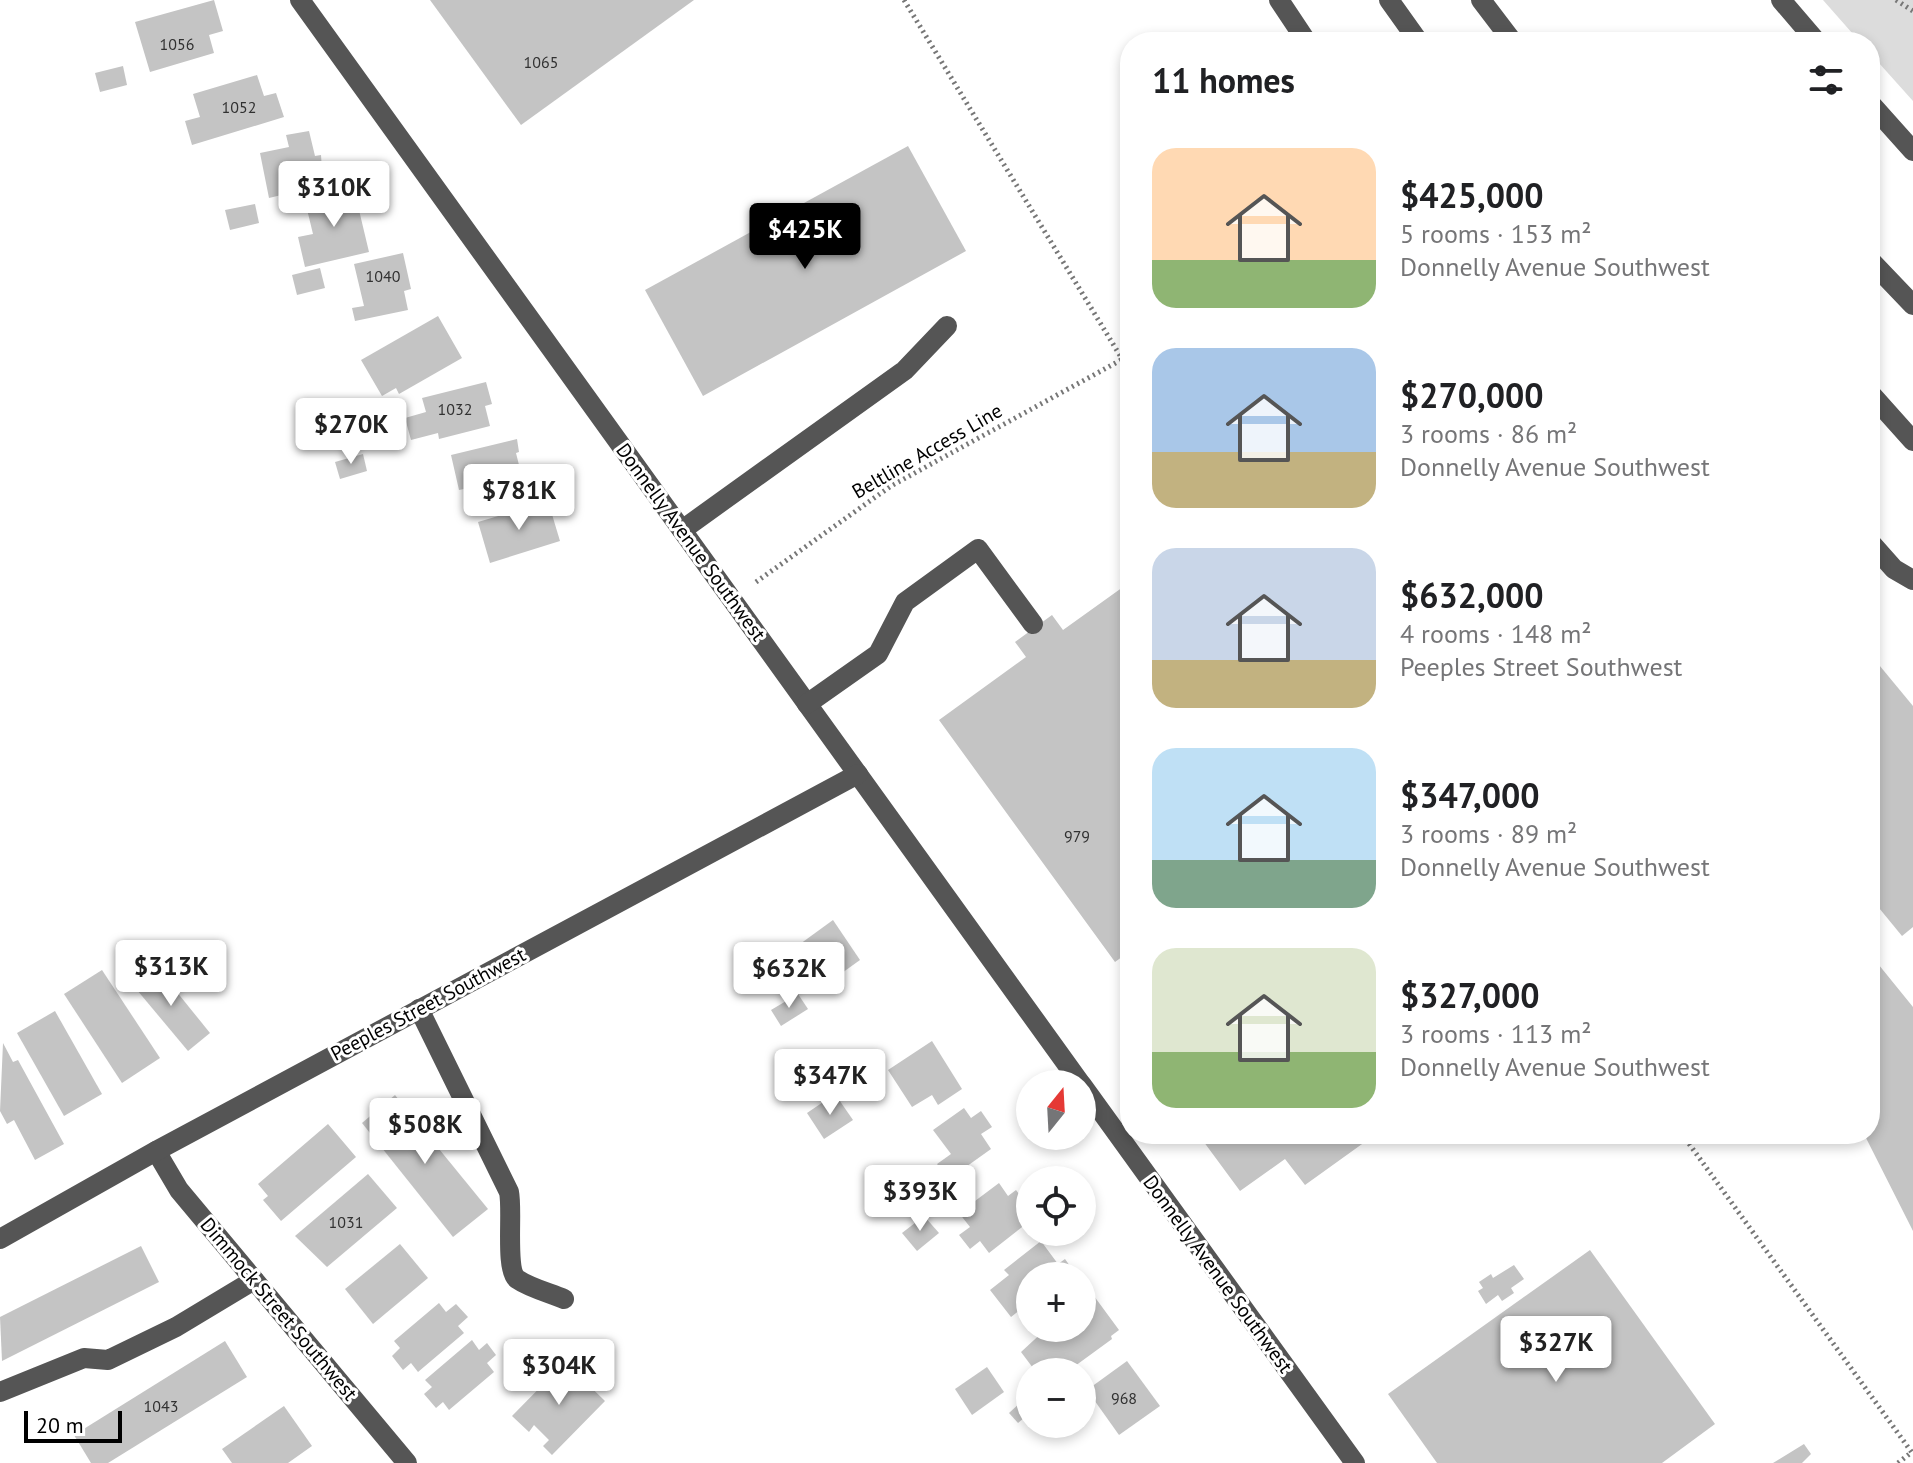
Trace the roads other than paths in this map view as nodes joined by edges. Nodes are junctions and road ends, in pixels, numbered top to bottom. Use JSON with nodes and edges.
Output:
{"nodes":[{"id":1,"x":300,"y":0,"type":"edge"},
{"id":2,"x":1279,"y":0,"type":"edge"},
{"id":3,"x":1389,"y":0,"type":"edge"},
{"id":4,"x":1481,"y":0,"type":"edge"},
{"id":5,"x":1781,"y":0,"type":"edge"},
{"id":6,"x":1300,"y":32,"type":"edge"},
{"id":7,"x":1412,"y":32,"type":"edge"},
{"id":8,"x":1505,"y":32,"type":"edge"},
{"id":9,"x":1808,"y":32,"type":"edge"},
{"id":10,"x":1880,"y":114,"type":"edge"},
{"id":11,"x":1913,"y":151,"type":"edge"},
{"id":12,"x":1880,"y":270,"type":"edge"},
{"id":13,"x":1913,"y":305,"type":"edge"},
{"id":14,"x":947,"y":326,"type":"dead end"},
{"id":15,"x":1880,"y":404,"type":"edge"},
{"id":16,"x":1913,"y":441,"type":"edge"},
{"id":17,"x":682,"y":530,"type":"junction"},
{"id":18,"x":1880,"y":553,"type":"edge"},
{"id":19,"x":1913,"y":580,"type":"edge"},
{"id":20,"x":1033,"y":624,"type":"dead end"},
{"id":21,"x":807,"y":704,"type":"junction"},
{"id":22,"x":858,"y":774,"type":"junction"},
{"id":23,"x":419,"y":1009,"type":"junction"},
{"id":24,"x":1072,"y":1070,"type":"edge"},
{"id":25,"x":1096,"y":1103,"type":"edge"},
{"id":26,"x":1120,"y":1137,"type":"edge"},
{"id":27,"x":1125,"y":1144,"type":"edge"},
{"id":28,"x":156,"y":1151,"type":"junction"},
{"id":29,"x":0,"y":1239,"type":"edge"},
{"id":30,"x":254,"y":1280,"type":"junction"},
{"id":31,"x":564,"y":1299,"type":"dead end"},
{"id":32,"x":0,"y":1392,"type":"edge"},
{"id":33,"x":407,"y":1463,"type":"edge"},
{"id":34,"x":1355,"y":1463,"type":"edge"}],
"edges":[{"from":1,"to":17,"type":"street","name":"Donnelly Avenue Southwest"},
{"from":2,"to":6,"type":"street"},
{"from":3,"to":7,"type":"street"},
{"from":4,"to":8,"type":"street"},
{"from":5,"to":9,"type":"street"},
{"from":10,"to":11,"type":"street"},
{"from":12,"to":13,"type":"street"},
{"from":14,"to":17,"type":"street"},
{"from":15,"to":16,"type":"street"},
{"from":17,"to":21,"type":"street","name":"Donnelly Avenue Southwest"},
{"from":18,"to":19,"type":"street"},
{"from":20,"to":21,"type":"street"},
{"from":21,"to":22,"type":"street","name":"Donnelly Avenue Southwest"},
{"from":22,"to":23,"type":"street","name":"Peeples Street Southwest"},
{"from":22,"to":24,"type":"street","name":"Donnelly Avenue Southwest"},
{"from":23,"to":28,"type":"street","name":"Peeples Street Southwest"},
{"from":23,"to":31,"type":"street"},
{"from":25,"to":26,"type":"street","name":"Donnelly Avenue Southwest"},
{"from":27,"to":34,"type":"street","name":"Donnelly Avenue Southwest"},
{"from":28,"to":29,"type":"street","name":"Peeples Street Southwest"},
{"from":28,"to":30,"type":"street","name":"Dimmock Street Southwest"},
{"from":30,"to":32,"type":"street"},
{"from":30,"to":33,"type":"street","name":"Dimmock Street Southwest"}]}
